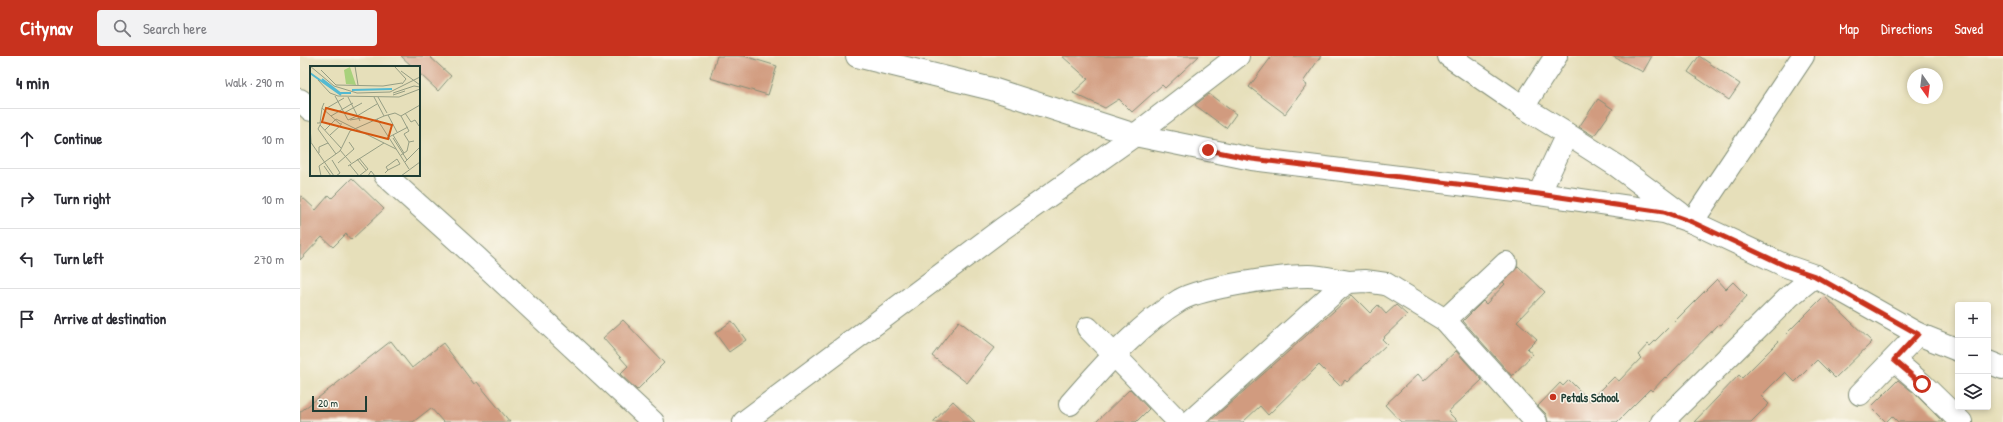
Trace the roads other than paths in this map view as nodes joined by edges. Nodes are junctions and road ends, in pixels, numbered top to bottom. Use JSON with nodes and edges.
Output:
{"nodes":[{"id":1,"x":856,"y":56,"type":"edge"},
{"id":2,"x":1238,"y":56,"type":"edge"},
{"id":3,"x":1449,"y":56,"type":"edge"},
{"id":4,"x":1556,"y":56,"type":"edge"},
{"id":5,"x":1803,"y":56,"type":"edge"},
{"id":6,"x":300,"y":100,"type":"edge"},
{"id":7,"x":1522,"y":107,"type":"junction"},
{"id":8,"x":310,"y":109,"type":"edge"},
{"id":9,"x":1567,"y":134,"type":"junction"},
{"id":10,"x":1135,"y":135,"type":"junction"},
{"id":11,"x":386,"y":176,"type":"edge"},
{"id":12,"x":1539,"y":194,"type":"junction"},
{"id":13,"x":1692,"y":222,"type":"junction"},
{"id":14,"x":1506,"y":263,"type":"dead end"},
{"id":15,"x":1815,"y":276,"type":"junction"},
{"id":16,"x":1349,"y":282,"type":"junction"},
{"id":17,"x":1445,"y":320,"type":"junction"},
{"id":18,"x":1088,"y":328,"type":"dead end"},
{"id":19,"x":1918,"y":334,"type":"junction"},
{"id":20,"x":1955,"y":349,"type":"edge"},
{"id":21,"x":1113,"y":356,"type":"junction"},
{"id":22,"x":1894,"y":360,"type":"junction"},
{"id":23,"x":1991,"y":363,"type":"edge"},
{"id":24,"x":2003,"y":368,"type":"edge"},
{"id":25,"x":1860,"y":394,"type":"dead end"},
{"id":26,"x":1070,"y":404,"type":"dead end"},
{"id":27,"x":653,"y":422,"type":"edge"},
{"id":28,"x":744,"y":422,"type":"edge"},
{"id":29,"x":1179,"y":422,"type":"edge"},
{"id":30,"x":1190,"y":422,"type":"edge"},
{"id":31,"x":1536,"y":422,"type":"edge"},
{"id":32,"x":1662,"y":422,"type":"edge"},
{"id":33,"x":1961,"y":422,"type":"edge"}],
"edges":[{"from":1,"to":10,"type":"street"},
{"from":2,"to":10,"type":"street"},
{"from":3,"to":7,"type":"street"},
{"from":4,"to":7,"type":"street"},
{"from":5,"to":13,"type":"street"},
{"from":6,"to":8,"type":"street"},
{"from":7,"to":9,"type":"street"},
{"from":9,"to":12,"type":"street"},
{"from":9,"to":13,"type":"street"},
{"from":10,"to":12,"type":"street"},
{"from":10,"to":28,"type":"street"},
{"from":11,"to":27,"type":"street"},
{"from":12,"to":13,"type":"street"},
{"from":13,"to":15,"type":"street"},
{"from":14,"to":17,"type":"street"},
{"from":15,"to":19,"type":"street"},
{"from":15,"to":32,"type":"street"},
{"from":16,"to":17,"type":"street"},
{"from":16,"to":21,"type":"street"},
{"from":16,"to":30,"type":"street"},
{"from":17,"to":31,"type":"street"},
{"from":18,"to":21,"type":"street"},
{"from":19,"to":20,"type":"street"},
{"from":19,"to":22,"type":"street"},
{"from":21,"to":26,"type":"street"},
{"from":21,"to":29,"type":"street"},
{"from":22,"to":25,"type":"street"},
{"from":22,"to":33,"type":"street"},
{"from":23,"to":24,"type":"street"}]}
